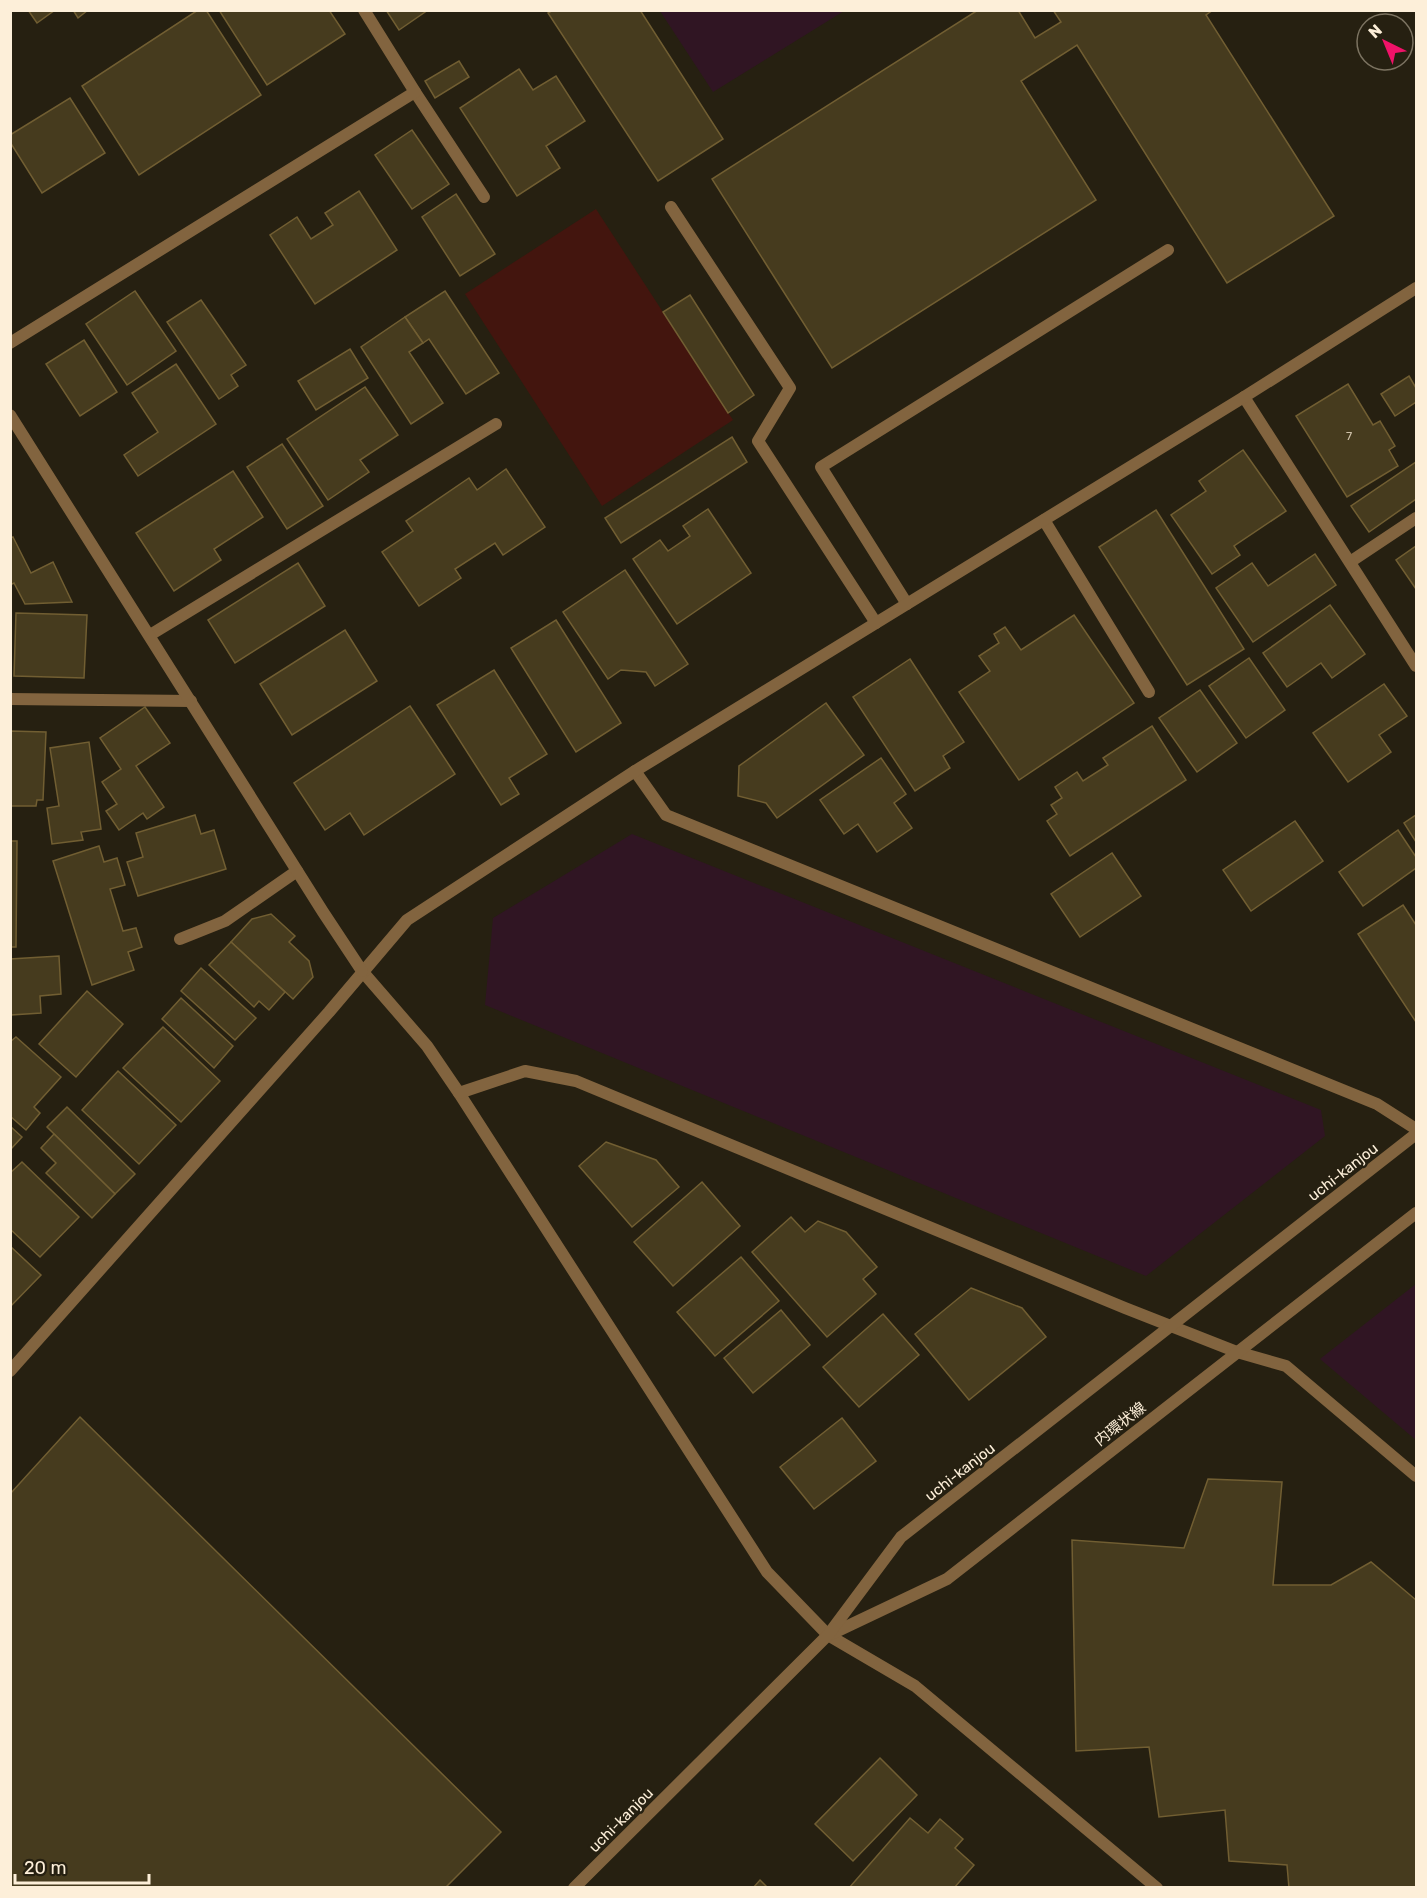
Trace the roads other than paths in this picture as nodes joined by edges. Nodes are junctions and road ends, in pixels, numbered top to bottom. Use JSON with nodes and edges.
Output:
{"nodes":[{"id":1,"x":364,"y":10,"type":"edge"},
{"id":2,"x":415,"y":92,"type":"junction"},
{"id":3,"x":484,"y":197,"type":"dead end"},
{"id":4,"x":671,"y":207,"type":"dead end"},
{"id":5,"x":1168,"y":250,"type":"dead end"},
{"id":6,"x":1416,"y":288,"type":"edge"},
{"id":7,"x":10,"y":343,"type":"edge"},
{"id":8,"x":1244,"y":397,"type":"junction"},
{"id":9,"x":10,"y":416,"type":"edge"},
{"id":10,"x":496,"y":424,"type":"dead end"},
{"id":11,"x":1416,"y":518,"type":"edge"},
{"id":12,"x":1044,"y":520,"type":"junction"},
{"id":13,"x":1350,"y":562,"type":"junction"},
{"id":14,"x":907,"y":604,"type":"junction"},
{"id":15,"x":876,"y":623,"type":"junction"},
{"id":16,"x":150,"y":635,"type":"junction"},
{"id":17,"x":1416,"y":666,"type":"edge"},
{"id":18,"x":1149,"y":692,"type":"dead end"},
{"id":19,"x":10,"y":699,"type":"edge"},
{"id":20,"x":191,"y":701,"type":"junction"},
{"id":21,"x":636,"y":771,"type":"junction"},
{"id":22,"x":297,"y":871,"type":"junction"},
{"id":23,"x":180,"y":939,"type":"dead end"},
{"id":24,"x":362,"y":971,"type":"junction"},
{"id":25,"x":459,"y":1093,"type":"junction"},
{"id":26,"x":1416,"y":1129,"type":"edge"},
{"id":27,"x":1416,"y":1134,"type":"edge"},
{"id":28,"x":1416,"y":1213,"type":"edge"},
{"id":29,"x":1171,"y":1326,"type":"junction"},
{"id":30,"x":1237,"y":1352,"type":"junction"},
{"id":31,"x":10,"y":1371,"type":"edge"},
{"id":32,"x":1416,"y":1476,"type":"edge"},
{"id":33,"x":828,"y":1635,"type":"junction"},
{"id":34,"x":574,"y":1887,"type":"edge"},
{"id":35,"x":1157,"y":1887,"type":"edge"}],
"edges":[{"from":1,"to":2,"type":"street"},
{"from":2,"to":3,"type":"street"},
{"from":2,"to":7,"type":"street"},
{"from":4,"to":15,"type":"street"},
{"from":5,"to":14,"type":"street"},
{"from":6,"to":8,"type":"street"},
{"from":8,"to":12,"type":"street"},
{"from":8,"to":13,"type":"street"},
{"from":9,"to":16,"type":"street"},
{"from":10,"to":16,"type":"street"},
{"from":11,"to":13,"type":"street"},
{"from":12,"to":14,"type":"street"},
{"from":12,"to":18,"type":"street"},
{"from":13,"to":17,"type":"street"},
{"from":14,"to":15,"type":"street"},
{"from":15,"to":21,"type":"street"},
{"from":16,"to":20,"type":"street"},
{"from":19,"to":20,"type":"street"},
{"from":20,"to":22,"type":"street"},
{"from":21,"to":24,"type":"street"},
{"from":21,"to":26,"type":"street"},
{"from":22,"to":23,"type":"street"},
{"from":22,"to":24,"type":"street"},
{"from":24,"to":25,"type":"street"},
{"from":24,"to":31,"type":"street"},
{"from":25,"to":29,"type":"street"},
{"from":25,"to":33,"type":"street"},
{"from":27,"to":29,"type":"street","name":"uchi-kanjou"},
{"from":28,"to":30,"type":"street","name":"内環状線"},
{"from":29,"to":30,"type":"street"},
{"from":29,"to":33,"type":"street","name":"uchi-kanjou"},
{"from":30,"to":32,"type":"street"},
{"from":30,"to":33,"type":"street","name":"内環状線"},
{"from":33,"to":34,"type":"street","name":"uchi-kanjou"},
{"from":33,"to":35,"type":"street"}]}
